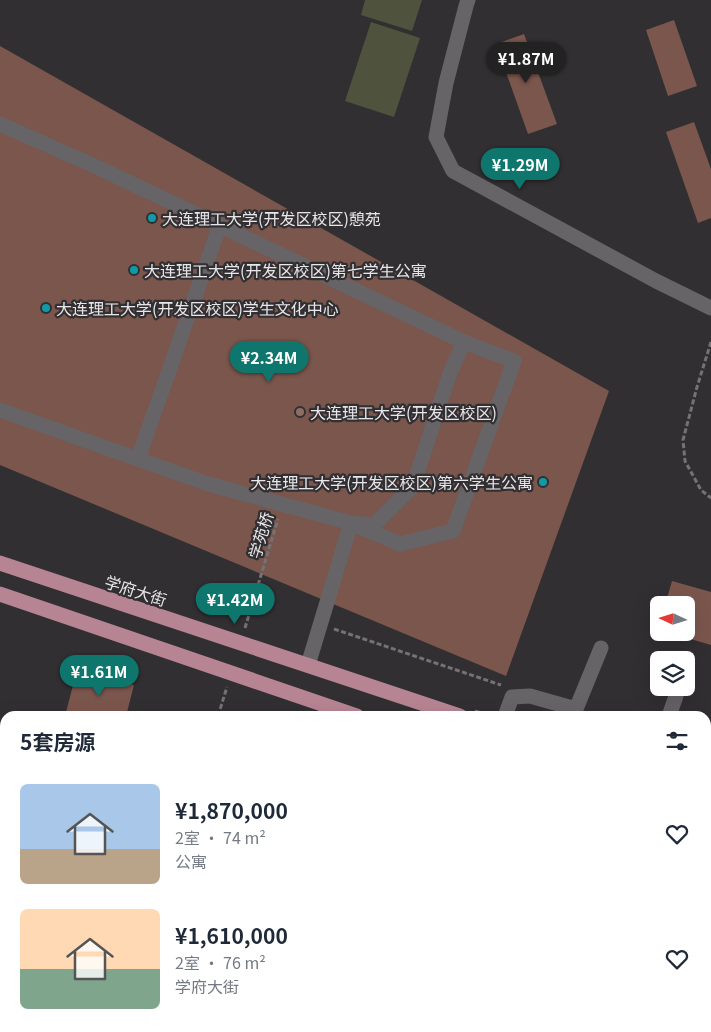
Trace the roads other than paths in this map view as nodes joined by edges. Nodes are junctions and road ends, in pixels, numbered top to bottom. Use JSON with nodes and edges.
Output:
{"nodes":[{"id":1,"x":468,"y":0,"type":"edge"},
{"id":2,"x":0,"y":124,"type":"edge"},
{"id":3,"x":220,"y":226,"type":"junction"},
{"id":4,"x":711,"y":308,"type":"edge"},
{"id":5,"x":464,"y":342,"type":"junction"},
{"id":6,"x":0,"y":410,"type":"edge"},
{"id":7,"x":138,"y":459,"type":"junction"},
{"id":8,"x":351,"y":523,"type":"junction"},
{"id":9,"x":0,"y":562,"type":"edge"},
{"id":10,"x":0,"y":594,"type":"edge"},
{"id":11,"x":601,"y":648,"type":"dead end"},
{"id":12,"x":308,"y":666,"type":"junction"},
{"id":13,"x":676,"y":696,"type":"dead end"},
{"id":14,"x":342,"y":711,"type":"edge"},
{"id":15,"x":445,"y":711,"type":"edge"},
{"id":16,"x":507,"y":711,"type":"edge"},
{"id":17,"x":671,"y":711,"type":"edge"}],
"edges":[{"from":1,"to":4,"type":"street"},
{"from":2,"to":3,"type":"street"},
{"from":3,"to":5,"type":"street"},
{"from":3,"to":7,"type":"street"},
{"from":5,"to":8,"type":"street"},
{"from":5,"to":8,"type":"street"},
{"from":6,"to":7,"type":"street"},
{"from":7,"to":8,"type":"street"},
{"from":8,"to":12,"type":"street"},
{"from":9,"to":12,"type":"main road","name":"学府大街"},
{"from":10,"to":14,"type":"main road"},
{"from":11,"to":16,"type":"street"},
{"from":12,"to":15,"type":"main road","name":"学府大街"},
{"from":13,"to":17,"type":"street"}]}
